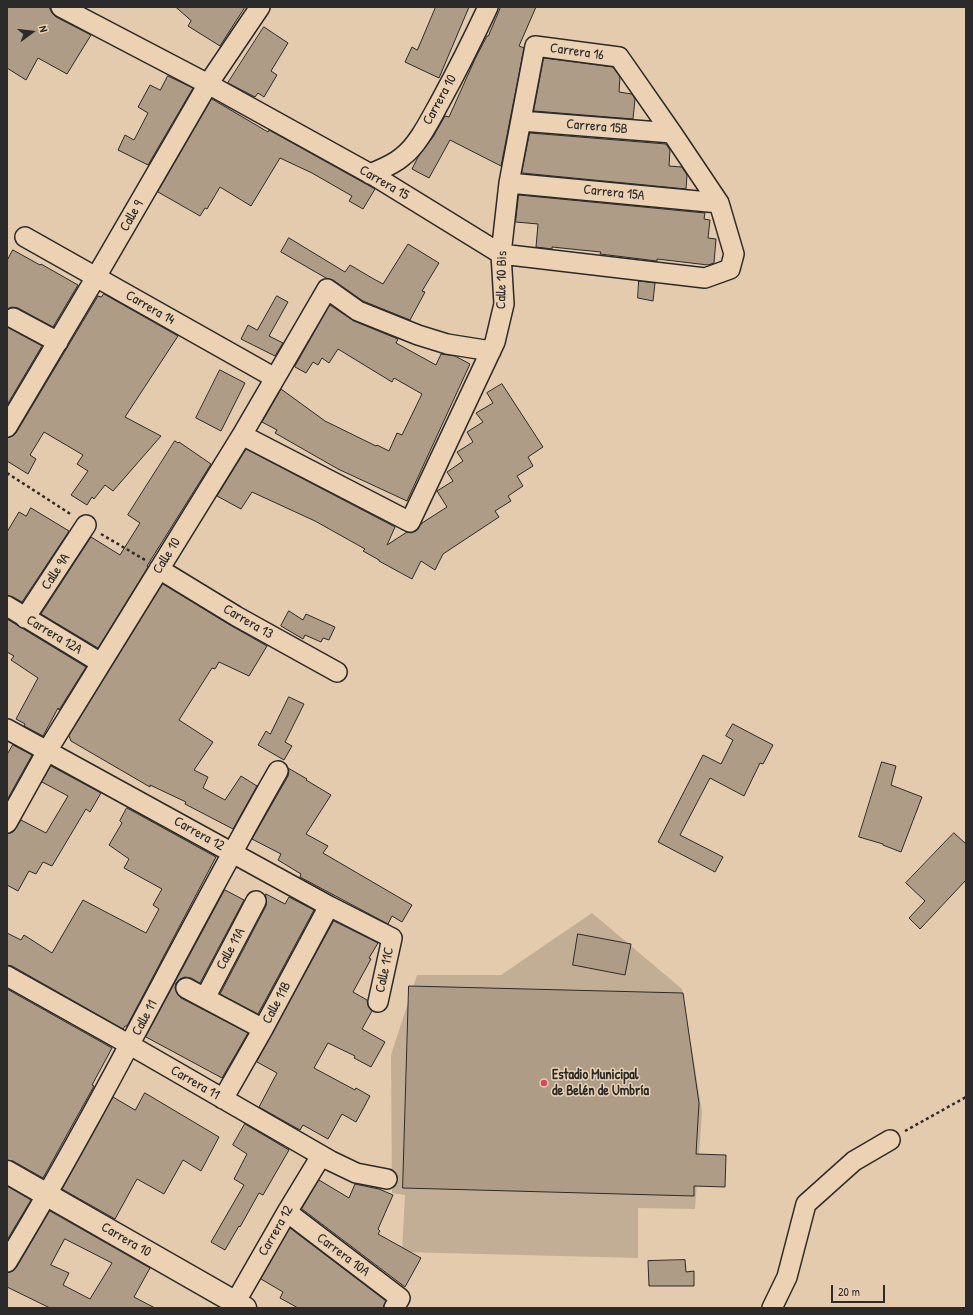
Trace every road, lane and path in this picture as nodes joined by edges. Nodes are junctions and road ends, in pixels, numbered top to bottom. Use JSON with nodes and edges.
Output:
{"nodes":[{"id":1,"x":61,"y":7,"type":"edge"},
{"id":2,"x":260,"y":7,"type":"edge"},
{"id":3,"x":488,"y":7,"type":"edge"},
{"id":4,"x":535,"y":46,"type":"joint"},
{"id":5,"x":208,"y":84,"type":"junction"},
{"id":6,"x":521,"y":121,"type":"junction"},
{"id":7,"x":672,"y":133,"type":"junction"},
{"id":8,"x":370,"y":174,"type":"junction"},
{"id":9,"x":509,"y":183,"type":"junction"},
{"id":10,"x":719,"y":203,"type":"junction"},
{"id":11,"x":25,"y":237,"type":"dead end"},
{"id":12,"x":501,"y":254,"type":"junction"},
{"id":13,"x":96,"y":278,"type":"junction"},
{"id":14,"x":13,"y":318,"type":"dead end"},
{"id":15,"x":58,"y":342,"type":"junction"},
{"id":16,"x":491,"y":351,"type":"junction"},
{"id":17,"x":275,"y":378,"type":"junction"},
{"id":18,"x":7,"y":427,"type":"edge"},
{"id":19,"x":242,"y":435,"type":"junction"},
{"id":20,"x":86,"y":525,"type":"dead end"},
{"id":21,"x":159,"y":569,"type":"junction"},
{"id":22,"x":7,"y":606,"type":"edge"},
{"id":23,"x":25,"y":618,"type":"junction"},
{"id":24,"x":101,"y":663,"type":"junction"},
{"id":25,"x":338,"y":672,"type":"dead end"},
{"id":26,"x":7,"y":729,"type":"edge"},
{"id":27,"x":47,"y":751,"type":"junction"},
{"id":28,"x":278,"y":771,"type":"dead end"},
{"id":29,"x":7,"y":823,"type":"edge"},
{"id":30,"x":232,"y":852,"type":"junction"},
{"id":31,"x":256,"y":901,"type":"dead end"},
{"id":32,"x":329,"y":906,"type":"junction"},
{"id":33,"x":392,"y":938,"type":"joint"},
{"id":34,"x":7,"y":976,"type":"edge"},
{"id":35,"x":186,"y":988,"type":"dead end"},
{"id":36,"x":205,"y":998,"type":"junction"},
{"id":37,"x":378,"y":1002,"type":"dead end"},
{"id":38,"x":263,"y":1029,"type":"junction"},
{"id":39,"x":130,"y":1045,"type":"junction"},
{"id":40,"x":966,"y":1097,"type":"edge"},
{"id":41,"x":223,"y":1099,"type":"junction"},
{"id":42,"x":890,"y":1140,"type":"joint"},
{"id":43,"x":321,"y":1156,"type":"junction"},
{"id":44,"x":7,"y":1172,"type":"edge"},
{"id":45,"x":387,"y":1180,"type":"dead end"},
{"id":46,"x":47,"y":1195,"type":"junction"},
{"id":47,"x":287,"y":1212,"type":"junction"},
{"id":48,"x":7,"y":1262,"type":"edge"},
{"id":49,"x":397,"y":1303,"type":"edge"},
{"id":50,"x":237,"y":1306,"type":"edge"},
{"id":51,"x":772,"y":1308,"type":"edge"}],
"edges":[{"from":1,"to":5,"type":"street","name":"Carrera 15"},
{"from":2,"to":5,"type":"street","name":"Calle 9"},
{"from":3,"to":8,"type":"street","name":"Carrera 10"},
{"from":4,"to":6,"type":"street","name":"Calle 10 Bis"},
{"from":4,"to":7,"type":"street","name":"Carrera 16"},
{"from":5,"to":8,"type":"street","name":"Carrera 15"},
{"from":5,"to":13,"type":"street","name":"Calle 9"},
{"from":6,"to":7,"type":"street","name":"Carrera 15B"},
{"from":6,"to":9,"type":"street","name":"Calle 10 Bis"},
{"from":7,"to":10,"type":"street"},
{"from":8,"to":12,"type":"street","name":"Carrera 15"},
{"from":9,"to":10,"type":"street","name":"Carrera 15A"},
{"from":9,"to":12,"type":"street","name":"Calle 10 Bis"},
{"from":10,"to":12,"type":"street","name":"Carrera 15"},
{"from":11,"to":13,"type":"street","name":"Carrera 14"},
{"from":12,"to":16,"type":"street","name":"Calle 10 Bis"},
{"from":13,"to":15,"type":"street","name":"Calle 9"},
{"from":13,"to":17,"type":"street","name":"Carrera 14"},
{"from":14,"to":15,"type":"street"},
{"from":15,"to":18,"type":"street","name":"Calle 9"},
{"from":16,"to":17,"type":"street","name":"Calle 10"},
{"from":16,"to":19,"type":"street","name":"Calle 10 Bis"},
{"from":17,"to":19,"type":"street","name":"Calle 10"},
{"from":19,"to":21,"type":"street","name":"Calle 10"},
{"from":20,"to":23,"type":"street","name":"Calle 9A"},
{"from":21,"to":24,"type":"street","name":"Calle 10"},
{"from":21,"to":25,"type":"street","name":"Carrera 13"},
{"from":22,"to":23,"type":"street","name":"Carrera 12A"},
{"from":23,"to":24,"type":"street","name":"Carrera 12A"},
{"from":24,"to":27,"type":"street","name":"Calle 10"},
{"from":26,"to":27,"type":"street","name":"Carrera 12"},
{"from":27,"to":29,"type":"street","name":"Calle 10"},
{"from":27,"to":30,"type":"street","name":"Carrera 12"},
{"from":28,"to":30,"type":"street","name":"Calle 11"},
{"from":30,"to":32,"type":"street","name":"Carrera 12"},
{"from":30,"to":39,"type":"street","name":"Calle 11"},
{"from":31,"to":36,"type":"street","name":"Calle 11A"},
{"from":32,"to":33,"type":"street","name":"Carrera 12"},
{"from":32,"to":38,"type":"street","name":"Calle 11B"},
{"from":33,"to":37,"type":"street","name":"Calle 11C"},
{"from":34,"to":39,"type":"street","name":"Carrera 11"},
{"from":35,"to":36,"type":"street"},
{"from":36,"to":38,"type":"street"},
{"from":38,"to":41,"type":"street","name":"Calle 11B"},
{"from":39,"to":41,"type":"street","name":"Carrera 11"},
{"from":39,"to":46,"type":"street","name":"Calle 11"},
{"from":40,"to":42,"type":"path"},
{"from":41,"to":43,"type":"street","name":"Carrera 11"},
{"from":42,"to":51,"type":"street"},
{"from":43,"to":45,"type":"street","name":"Carrera 11"},
{"from":43,"to":47,"type":"street","name":"Carrera 12"},
{"from":44,"to":46,"type":"main road","name":"Carrera 10"},
{"from":46,"to":48,"type":"street","name":"Calle 11"},
{"from":46,"to":50,"type":"main road","name":"Carrera 10"},
{"from":47,"to":49,"type":"street","name":"Carrera 10A"},
{"from":47,"to":50,"type":"street","name":"Carrera 12"}]}
